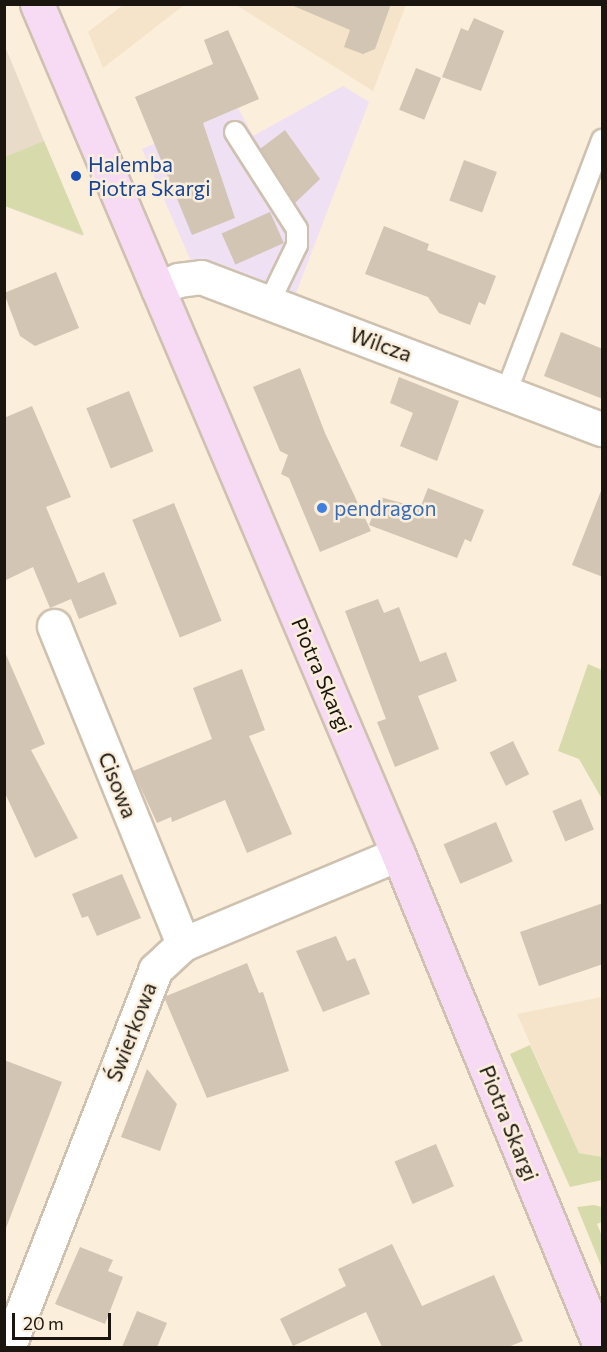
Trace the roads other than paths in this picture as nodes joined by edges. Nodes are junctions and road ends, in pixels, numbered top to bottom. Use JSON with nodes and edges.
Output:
{"nodes":[{"id":1,"x":37,"y":4,"type":"edge"},
{"id":2,"x":235,"y":132,"type":"dead end"},
{"id":3,"x":603,"y":140,"type":"edge"},
{"id":4,"x":159,"y":289,"type":"junction"},
{"id":5,"x":269,"y":303,"type":"junction"},
{"id":6,"x":506,"y":393,"type":"junction"},
{"id":7,"x":603,"y":429,"type":"edge"},
{"id":8,"x":54,"y":626,"type":"dead end"},
{"id":9,"x":398,"y":854,"type":"junction"},
{"id":10,"x":183,"y":944,"type":"junction"},
{"id":11,"x":8,"y":1347,"type":"edge"},
{"id":12,"x":600,"y":1347,"type":"edge"}],
"edges":[{"from":1,"to":4,"type":"street","name":"Piotra Skargi"},
{"from":2,"to":5,"type":"lane"},
{"from":3,"to":6,"type":"lane"},
{"from":4,"to":5,"type":"street","name":"Wilcza"},
{"from":4,"to":9,"type":"street","name":"Piotra Skargi"},
{"from":5,"to":6,"type":"street","name":"Wilcza"},
{"from":6,"to":7,"type":"street","name":"Wilcza"},
{"from":8,"to":10,"type":"street","name":"Cisowa"},
{"from":9,"to":10,"type":"street","name":"Świerkowa"},
{"from":9,"to":12,"type":"street","name":"Piotra Skargi"},
{"from":10,"to":11,"type":"street","name":"Świerkowa"}]}
